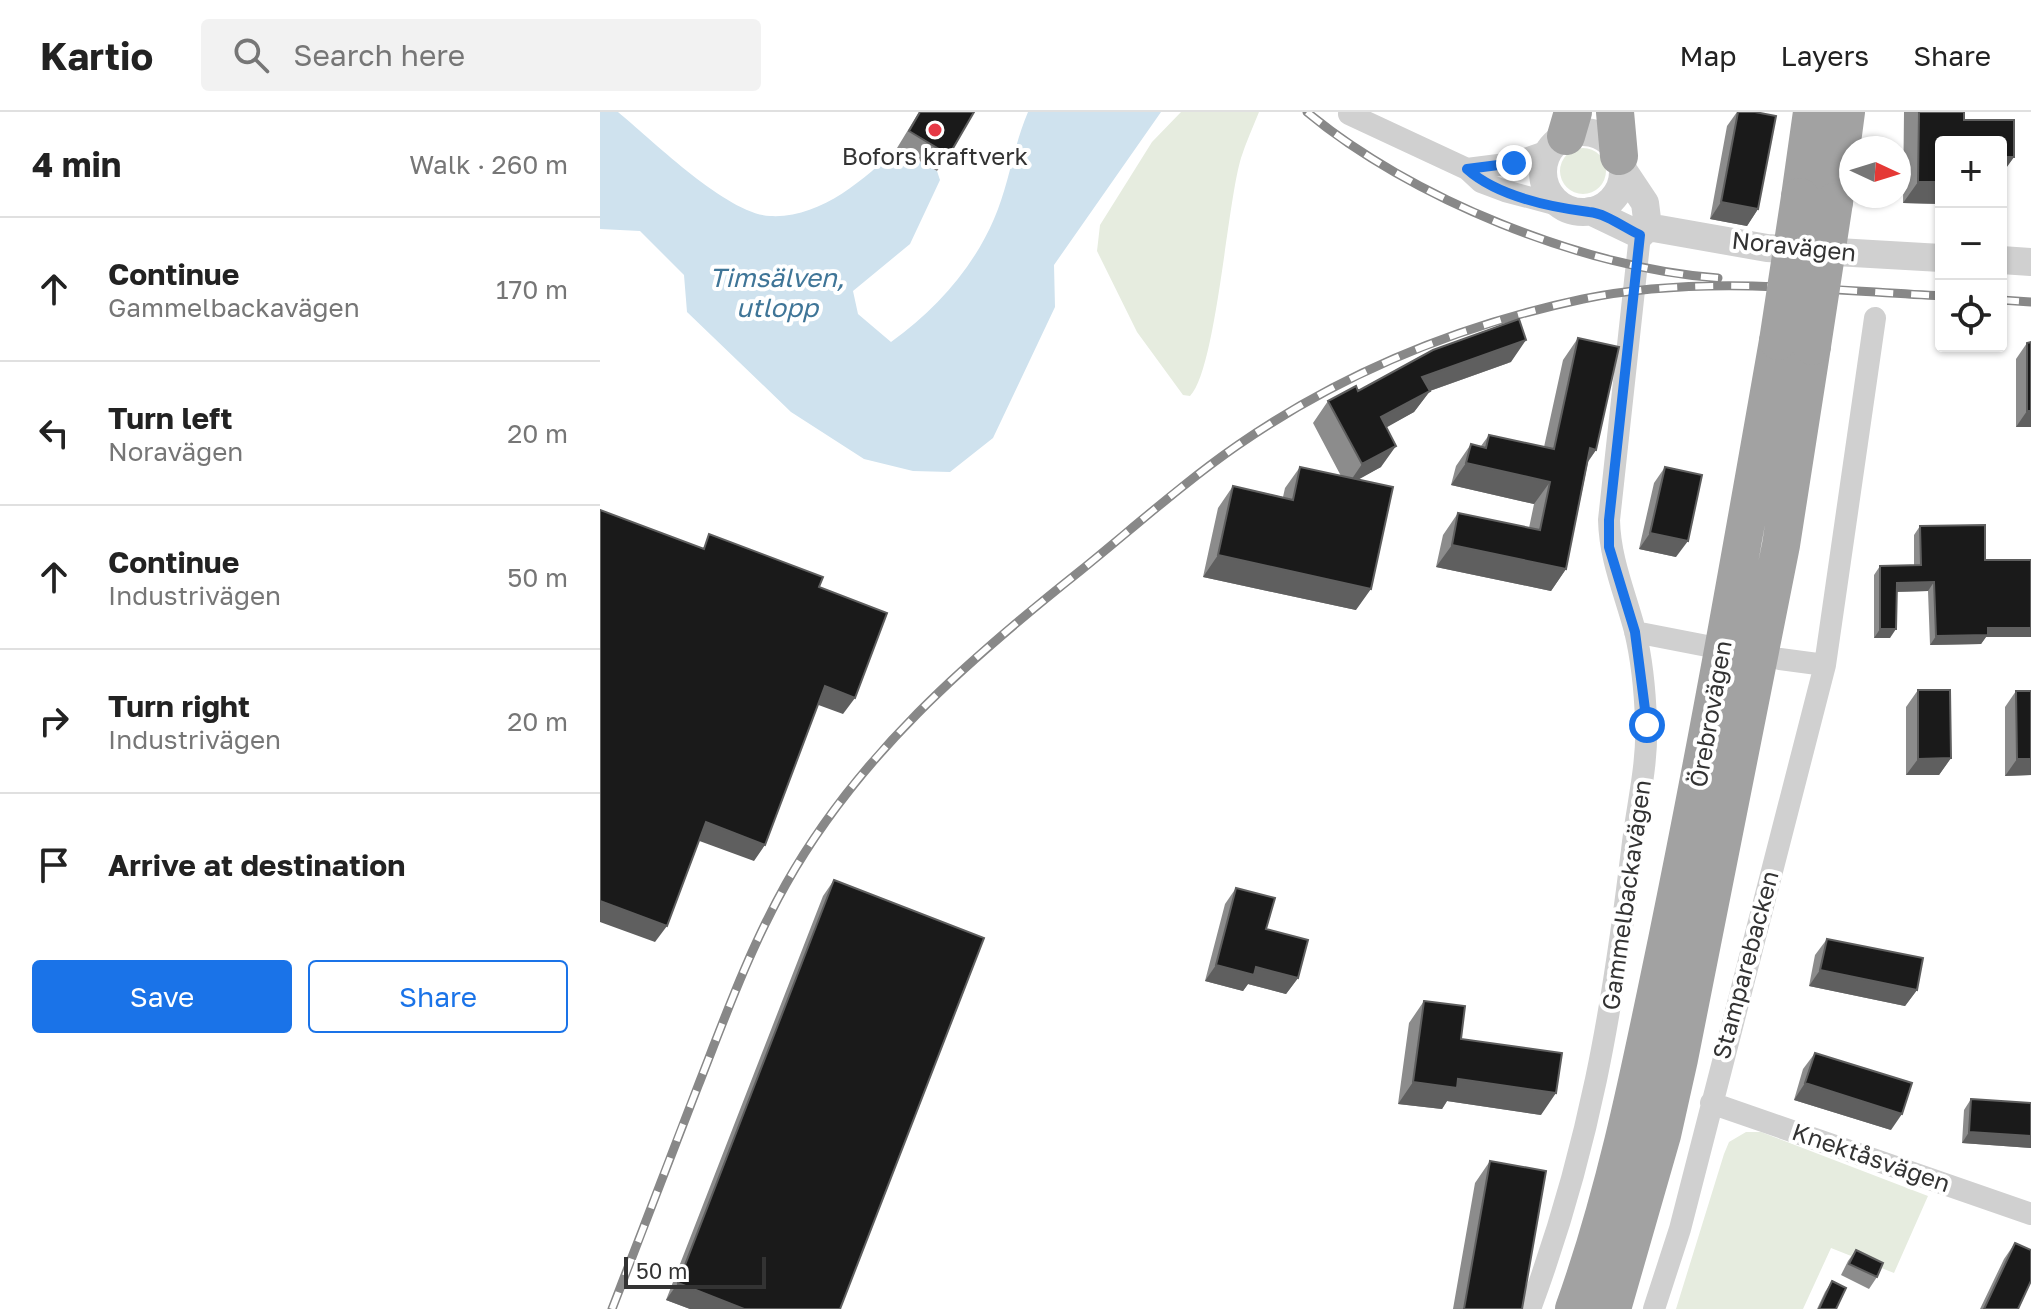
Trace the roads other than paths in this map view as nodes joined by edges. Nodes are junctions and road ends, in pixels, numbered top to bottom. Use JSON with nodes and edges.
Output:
{"nodes":[{"id":1,"x":1615,"y":112,"type":"edge"},
{"id":2,"x":1812,"y":112,"type":"edge"},
{"id":3,"x":1846,"y":112,"type":"edge"},
{"id":4,"x":1349,"y":114,"type":"dead end"},
{"id":5,"x":1563,"y":133,"type":"edge"},
{"id":6,"x":1621,"y":163,"type":"junction"},
{"id":7,"x":1467,"y":169,"type":"junction"},
{"id":8,"x":1817,"y":200,"type":"junction"},
{"id":9,"x":1576,"y":209,"type":"junction"},
{"id":10,"x":1644,"y":231,"type":"junction"},
{"id":11,"x":1935,"y":258,"type":"edge"},
{"id":12,"x":2007,"y":260,"type":"edge"},
{"id":13,"x":2031,"y":262,"type":"edge"},
{"id":14,"x":1875,"y":318,"type":"dead end"},
{"id":15,"x":1795,"y":343,"type":"junction"},
{"id":16,"x":1635,"y":632,"type":"junction"},
{"id":17,"x":1707,"y":646,"type":"dead end"},
{"id":18,"x":1780,"y":659,"type":"dead end"},
{"id":19,"x":1825,"y":665,"type":"junction"},
{"id":20,"x":1711,"y":1103,"type":"junction"},
{"id":21,"x":2031,"y":1214,"type":"edge"},
{"id":22,"x":1530,"y":1309,"type":"edge"},
{"id":23,"x":1574,"y":1309,"type":"edge"},
{"id":24,"x":1612,"y":1309,"type":"edge"},
{"id":25,"x":1654,"y":1309,"type":"edge"}],
"edges":[{"from":1,"to":6,"type":"highway"},
{"from":2,"to":8,"type":"highway","name":"Örebrovägen"},
{"from":3,"to":8,"type":"highway","name":"Örebrovägen"},
{"from":4,"to":7,"type":"street"},
{"from":5,"to":6,"type":"street"},
{"from":5,"to":7,"type":"street"},
{"from":5,"to":9,"type":"street"},
{"from":6,"to":9,"type":"street"},
{"from":6,"to":10,"type":"street"},
{"from":7,"to":9,"type":"street"},
{"from":8,"to":15,"type":"highway","name":"Örebrovägen","bridge":true},
{"from":9,"to":10,"type":"street","name":"Noravägen"},
{"from":10,"to":11,"type":"street","name":"Noravägen"},
{"from":10,"to":16,"type":"street","name":"Gammelbackavägen"},
{"from":12,"to":13,"type":"street"},
{"from":14,"to":19,"type":"street","name":"Stamparebacken"},
{"from":15,"to":23,"type":"highway","name":"Örebrovägen"},
{"from":15,"to":24,"type":"highway","name":"Örebrovägen"},
{"from":16,"to":17,"type":"street"},
{"from":16,"to":22,"type":"street","name":"Gammelbackavägen"},
{"from":18,"to":19,"type":"street"},
{"from":19,"to":20,"type":"street","name":"Stamparebacken"},
{"from":20,"to":21,"type":"street","name":"Knektåsvägen"},
{"from":20,"to":25,"type":"street","name":"Stamparebacken"}]}
